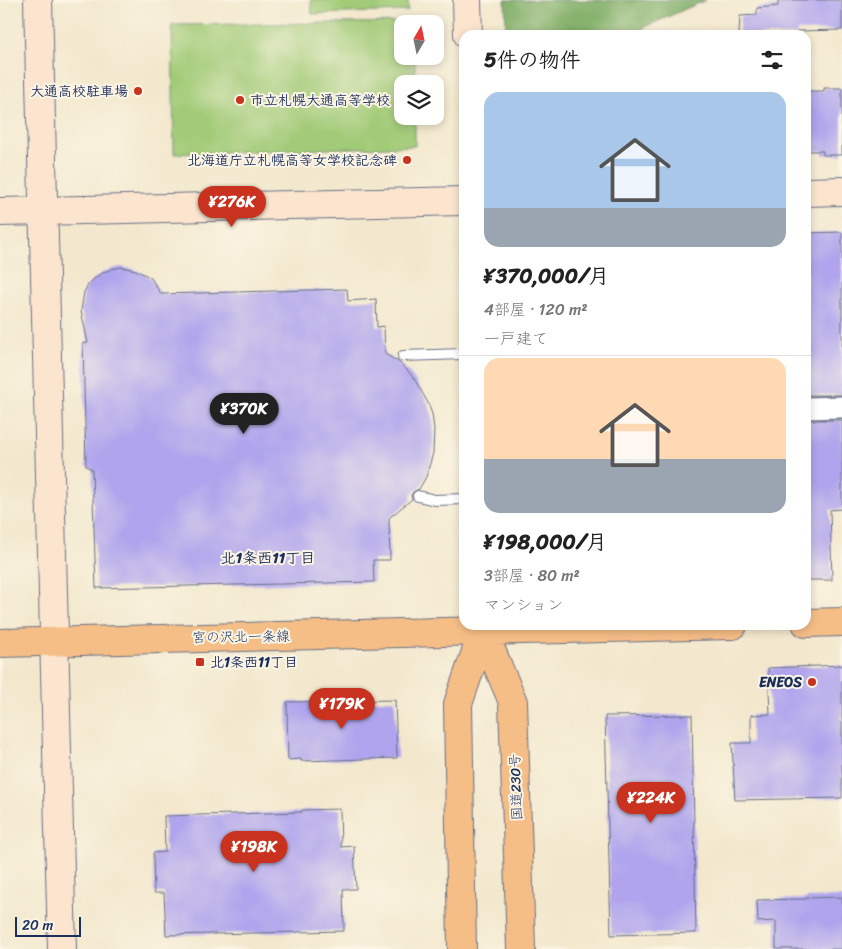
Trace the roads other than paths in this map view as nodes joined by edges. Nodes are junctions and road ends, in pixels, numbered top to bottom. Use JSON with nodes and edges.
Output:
{"nodes":[{"id":1,"x":38,"y":0,"type":"edge"},
{"id":2,"x":467,"y":0,"type":"edge"},
{"id":3,"x":468,"y":30,"type":"edge"},
{"id":4,"x":842,"y":191,"type":"edge"},
{"id":5,"x":811,"y":192,"type":"edge"},
{"id":6,"x":459,"y":201,"type":"edge"},
{"id":7,"x":43,"y":211,"type":"junction"},
{"id":8,"x":0,"y":212,"type":"edge"},
{"id":9,"x":459,"y":354,"type":"edge"},
{"id":10,"x":404,"y":356,"type":"dead end"},
{"id":11,"x":842,"y":407,"type":"edge"},
{"id":12,"x":811,"y":408,"type":"edge"},
{"id":13,"x":418,"y":496,"type":"dead end"},
{"id":14,"x":459,"y":499,"type":"edge"},
{"id":15,"x":842,"y":622,"type":"edge"},
{"id":16,"x":811,"y":623,"type":"edge"},
{"id":17,"x":459,"y":629,"type":"edge"},
{"id":18,"x":482,"y":630,"type":"edge"},
{"id":19,"x":484,"y":630,"type":"edge"},
{"id":20,"x":54,"y":642,"type":"junction"},
{"id":21,"x":0,"y":643,"type":"edge"},
{"id":22,"x":62,"y":949,"type":"edge"},
{"id":23,"x":462,"y":949,"type":"edge"},
{"id":24,"x":521,"y":949,"type":"edge"}],
"edges":[{"from":1,"to":7,"type":"street"},
{"from":2,"to":3,"type":"street"},
{"from":4,"to":5,"type":"street"},
{"from":6,"to":7,"type":"street"},
{"from":7,"to":8,"type":"street"},
{"from":7,"to":20,"type":"street"},
{"from":9,"to":10,"type":"lane"},
{"from":11,"to":12,"type":"street"},
{"from":13,"to":14,"type":"lane"},
{"from":15,"to":16,"type":"main road"},
{"from":17,"to":20,"type":"main road","name":"宮の沢北一条線"},
{"from":18,"to":23,"type":"main road"},
{"from":19,"to":24,"type":"main road","name":"国道230号"},
{"from":20,"to":21,"type":"main road","name":"宮の沢北一条線"},
{"from":20,"to":22,"type":"street"}]}
